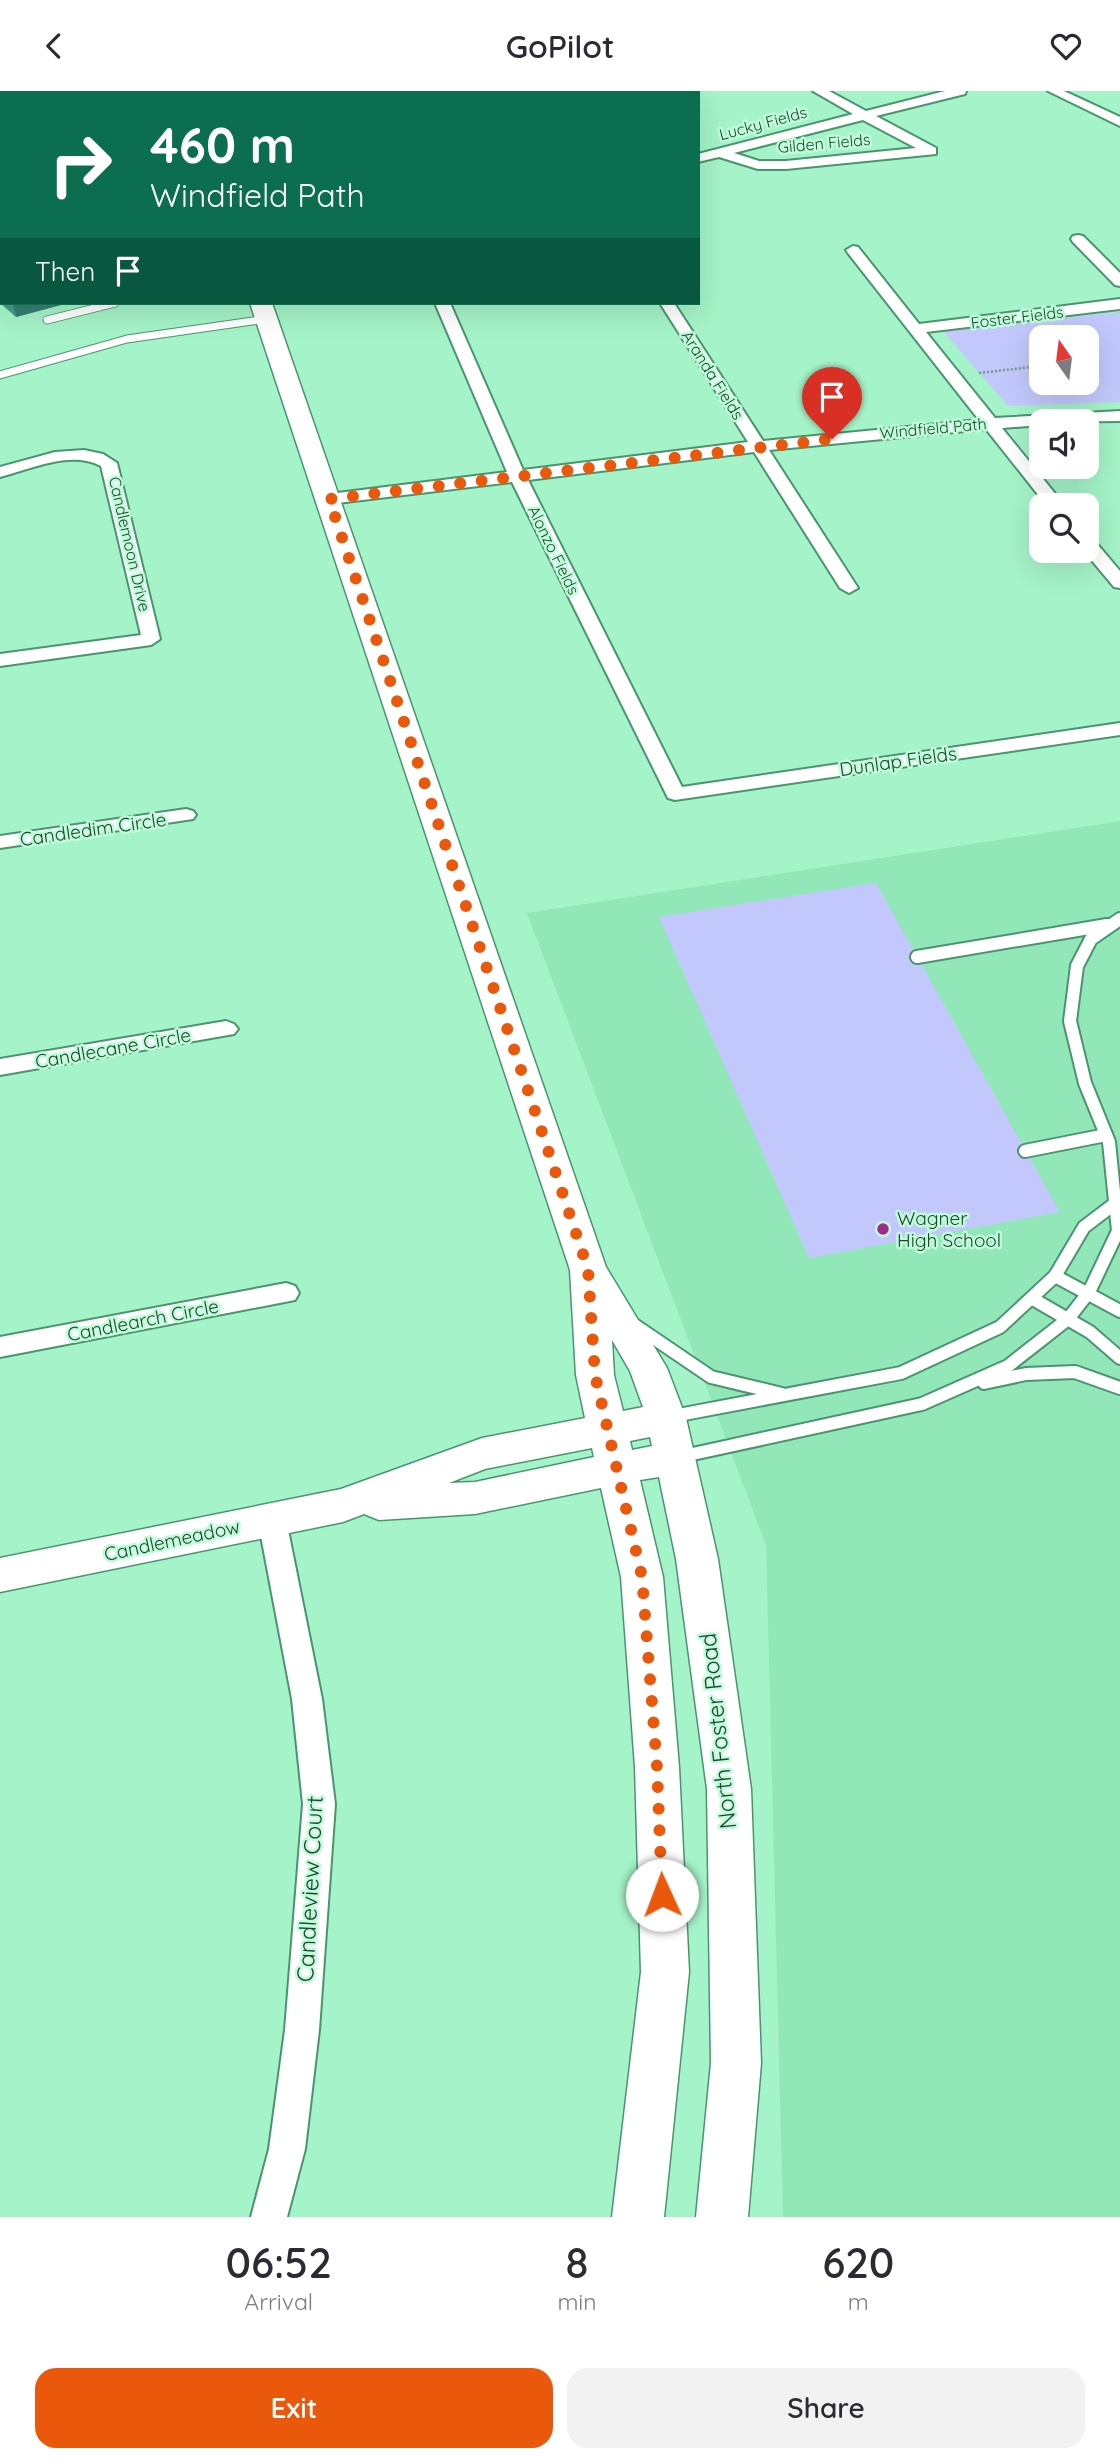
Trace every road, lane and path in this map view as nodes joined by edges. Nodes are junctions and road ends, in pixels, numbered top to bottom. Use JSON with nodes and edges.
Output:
{"nodes":[{"id":1,"x":819,"y":91,"type":"edge"},
{"id":2,"x":960,"y":91,"type":"edge"},
{"id":3,"x":1054,"y":91,"type":"edge"},
{"id":4,"x":862,"y":115,"type":"junction"},
{"id":5,"x":1120,"y":122,"type":"edge"},
{"id":6,"x":721,"y":153,"type":"junction"},
{"id":7,"x":700,"y":158,"type":"edge"},
{"id":8,"x":1078,"y":239,"type":"dead end"},
{"id":9,"x":853,"y":250,"type":"dead end"},
{"id":10,"x":1120,"y":282,"type":"edge"},
{"id":11,"x":1120,"y":304,"type":"edge"},
{"id":12,"x":107,"y":305,"type":"edge"},
{"id":13,"x":443,"y":305,"type":"edge"},
{"id":14,"x":668,"y":305,"type":"edge"},
{"id":15,"x":264,"y":311,"type":"edge"},
{"id":16,"x":47,"y":320,"type":"dead end"},
{"id":17,"x":914,"y":329,"type":"junction"},
{"id":18,"x":1029,"y":367,"type":"edge"},
{"id":19,"x":0,"y":375,"type":"edge"},
{"id":20,"x":951,"y":376,"type":"junction"},
{"id":21,"x":1120,"y":416,"type":"edge"},
{"id":22,"x":988,"y":423,"type":"junction"},
{"id":23,"x":759,"y":447,"type":"junction"},
{"id":24,"x":0,"y":472,"type":"edge"},
{"id":25,"x":518,"y":477,"type":"junction"},
{"id":26,"x":1045,"y":493,"type":"edge"},
{"id":27,"x":329,"y":499,"type":"junction"},
{"id":28,"x":1099,"y":558,"type":"edge"},
{"id":29,"x":1120,"y":583,"type":"edge"},
{"id":30,"x":849,"y":588,"type":"dead end"},
{"id":31,"x":0,"y":660,"type":"edge"},
{"id":32,"x":1120,"y":729,"type":"edge"},
{"id":33,"x":675,"y":794,"type":"joint"},
{"id":34,"x":186,"y":815,"type":"dead end"},
{"id":35,"x":0,"y":842,"type":"edge"},
{"id":36,"x":1116,"y":922,"type":"edge"},
{"id":37,"x":917,"y":957,"type":"dead end"},
{"id":38,"x":226,"y":1029,"type":"dead end"},
{"id":39,"x":0,"y":1067,"type":"edge"},
{"id":40,"x":1106,"y":1135,"type":"junction"},
{"id":41,"x":1025,"y":1151,"type":"dead end"},
{"id":42,"x":1116,"y":1206,"type":"edge"},
{"id":43,"x":588,"y":1269,"type":"junction"},
{"id":44,"x":1055,"y":1276,"type":"junction"},
{"id":45,"x":1089,"y":1292,"type":"junction"},
{"id":46,"x":286,"y":1293,"type":"dead end"},
{"id":47,"x":1033,"y":1299,"type":"junction"},
{"id":48,"x":612,"y":1308,"type":"junction"},
{"id":49,"x":1120,"y":1311,"type":"edge"},
{"id":50,"x":1068,"y":1319,"type":"junction"},
{"id":51,"x":0,"y":1347,"type":"edge"},
{"id":52,"x":1120,"y":1357,"type":"edge"},
{"id":53,"x":1120,"y":1388,"type":"edge"},
{"id":54,"x":953,"y":1390,"type":"junction"},
{"id":55,"x":786,"y":1395,"type":"junction"},
{"id":56,"x":671,"y":1438,"type":"junction"},
{"id":57,"x":613,"y":1450,"type":"junction"},
{"id":58,"x":272,"y":1520,"type":"junction"},
{"id":59,"x":0,"y":1576,"type":"edge"},
{"id":60,"x":269,"y":2217,"type":"edge"},
{"id":61,"x":638,"y":2217,"type":"edge"},
{"id":62,"x":722,"y":2217,"type":"edge"}],
"edges":[{"from":1,"to":4,"type":"street"},
{"from":2,"to":4,"type":"street","name":"Lucky Fields"},
{"from":3,"to":5,"type":"street"},
{"from":4,"to":6,"type":"street","name":"Lucky Fields"},
{"from":4,"to":6,"type":"street","name":"Gilden Fields"},
{"from":6,"to":7,"type":"street","name":"Lucky Fields"},
{"from":8,"to":10,"type":"street"},
{"from":9,"to":17,"type":"street"},
{"from":11,"to":17,"type":"street","name":"Foster Fields"},
{"from":12,"to":16,"type":"lane"},
{"from":13,"to":25,"type":"street","name":"Alonzo Fields"},
{"from":14,"to":23,"type":"street","name":"Aranda Fields"},
{"from":15,"to":19,"type":"lane"},
{"from":15,"to":27,"type":"main road","name":"North Foster Road"},
{"from":17,"to":20,"type":"street"},
{"from":18,"to":20,"type":"path"},
{"from":20,"to":22,"type":"street"},
{"from":21,"to":22,"type":"street","name":"Windfield Path"},
{"from":22,"to":23,"type":"street","name":"Windfield Path"},
{"from":22,"to":26,"type":"street"},
{"from":23,"to":25,"type":"street","name":"Windfield Path"},
{"from":23,"to":30,"type":"street","name":"Aranda Fields"},
{"from":24,"to":31,"type":"street","name":"Candlemoon Drive"},
{"from":25,"to":27,"type":"street","name":"Windfield Path"},
{"from":25,"to":33,"type":"street","name":"Alonzo Fields"},
{"from":27,"to":43,"type":"main road","name":"North Foster Road"},
{"from":28,"to":29,"type":"street"},
{"from":32,"to":33,"type":"street","name":"Dunlap Fields"},
{"from":34,"to":35,"type":"street","name":"Candledim Circle"},
{"from":36,"to":37,"type":"lane"},
{"from":36,"to":40,"type":"lane"},
{"from":38,"to":39,"type":"street","name":"Candlecane Circle"},
{"from":40,"to":41,"type":"lane"},
{"from":40,"to":42,"type":"lane"},
{"from":42,"to":44,"type":"lane"},
{"from":42,"to":45,"type":"lane"},
{"from":43,"to":48,"type":"main road","name":"North Foster Road"},
{"from":43,"to":57,"type":"main road","name":"North Foster Road"},
{"from":44,"to":45,"type":"lane"},
{"from":44,"to":47,"type":"lane"},
{"from":45,"to":49,"type":"lane"},
{"from":45,"to":50,"type":"lane"},
{"from":46,"to":51,"type":"street","name":"Candlearch Circle"},
{"from":47,"to":50,"type":"lane"},
{"from":47,"to":55,"type":"lane"},
{"from":48,"to":55,"type":"lane"},
{"from":48,"to":56,"type":"main road","name":"North Foster Road"},
{"from":50,"to":52,"type":"lane"},
{"from":50,"to":54,"type":"lane"},
{"from":53,"to":54,"type":"lane"},
{"from":54,"to":56,"type":"lane"},
{"from":55,"to":56,"type":"lane"},
{"from":56,"to":57,"type":"main road","name":"Candlemeadow"},
{"from":56,"to":62,"type":"main road","name":"North Foster Road"},
{"from":57,"to":58,"type":"main road","name":"Candlemeadow"},
{"from":57,"to":61,"type":"main road","name":"North Foster Road"},
{"from":58,"to":59,"type":"main road","name":"Candlemeadow"},
{"from":58,"to":60,"type":"street","name":"Candleview Court"}]}
